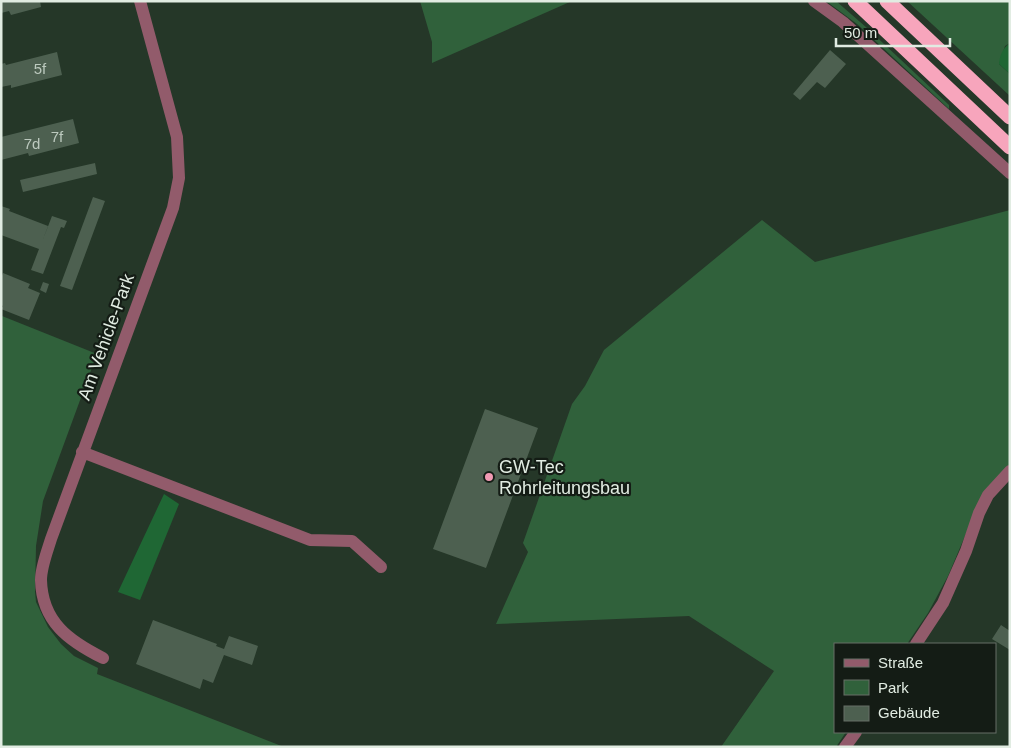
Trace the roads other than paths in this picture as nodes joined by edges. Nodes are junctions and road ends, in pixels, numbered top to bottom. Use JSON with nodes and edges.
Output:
{"nodes":[{"id":1,"x":140,"y":1,"type":"edge"},
{"id":2,"x":814,"y":1,"type":"edge"},
{"id":3,"x":854,"y":1,"type":"edge"},
{"id":4,"x":887,"y":1,"type":"edge"},
{"id":5,"x":1010,"y":117,"type":"edge"},
{"id":6,"x":1010,"y":147,"type":"edge"},
{"id":7,"x":1010,"y":173,"type":"edge"},
{"id":8,"x":82,"y":452,"type":"junction"},
{"id":9,"x":1010,"y":471,"type":"edge"},
{"id":10,"x":381,"y":567,"type":"dead end"},
{"id":11,"x":917,"y":643,"type":"edge"},
{"id":12,"x":102,"y":658,"type":"dead end"},
{"id":13,"x":855,"y":733,"type":"edge"},
{"id":14,"x":845,"y":747,"type":"edge"}],
"edges":[{"from":1,"to":8,"type":"street","name":"Am Vehicle-Park"},
{"from":2,"to":7,"type":"street"},
{"from":3,"to":6,"type":"highway"},
{"from":4,"to":5,"type":"highway"},
{"from":8,"to":10,"type":"street"},
{"from":8,"to":12,"type":"street","name":"Am Vehicle-Park"},
{"from":9,"to":11,"type":"street"},
{"from":13,"to":14,"type":"street"}]}
